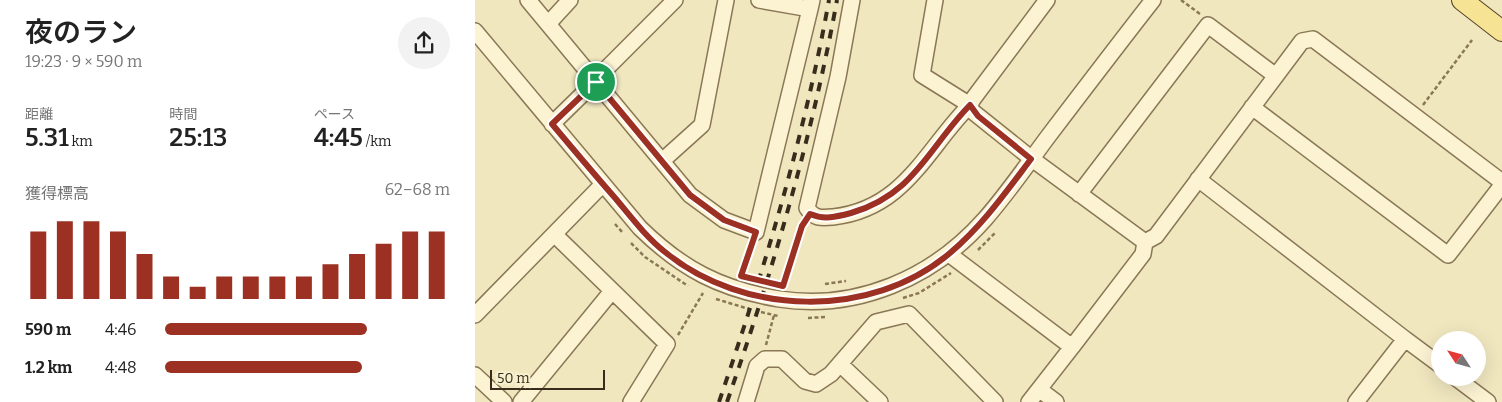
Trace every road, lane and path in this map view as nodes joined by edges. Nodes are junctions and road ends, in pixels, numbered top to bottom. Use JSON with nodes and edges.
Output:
{"nodes":[{"id":1,"x":528,"y":0,"type":"edge"},
{"id":2,"x":570,"y":0,"type":"edge"},
{"id":3,"x":675,"y":0,"type":"edge"},
{"id":4,"x":726,"y":0,"type":"edge"},
{"id":5,"x":759,"y":0,"type":"edge"},
{"id":6,"x":853,"y":0,"type":"edge"},
{"id":7,"x":935,"y":0,"type":"edge"},
{"id":8,"x":1047,"y":0,"type":"edge"},
{"id":9,"x":1153,"y":0,"type":"edge"},
{"id":10,"x":1181,"y":0,"type":"edge"},
{"id":11,"x":1462,"y":0,"type":"edge"},
{"id":12,"x":811,"y":4,"type":"edge"},
{"id":13,"x":547,"y":24,"type":"junction"},
{"id":14,"x":1208,"y":25,"type":"junction"},
{"id":15,"x":1502,"y":31,"type":"edge"},
{"id":16,"x":475,"y":32,"type":"edge"},
{"id":17,"x":1472,"y":40,"type":"dead end"},
{"id":18,"x":1276,"y":76,"type":"junction"},
{"id":19,"x":596,"y":81,"type":"junction"},
{"id":20,"x":970,"y":105,"type":"junction"},
{"id":21,"x":1252,"y":107,"type":"junction"},
{"id":22,"x":1415,"y":116,"type":"junction"},
{"id":23,"x":552,"y":124,"type":"junction"},
{"id":24,"x":1031,"y":159,"type":"junction"},
{"id":25,"x":662,"y":161,"type":"junction"},
{"id":26,"x":1199,"y":179,"type":"junction"},
{"id":27,"x":603,"y":184,"type":"junction"},
{"id":28,"x":1502,"y":184,"type":"edge"},
{"id":29,"x":1079,"y":194,"type":"junction"},
{"id":30,"x":810,"y":214,"type":"junction"},
{"id":31,"x":756,"y":232,"type":"junction"},
{"id":32,"x":554,"y":234,"type":"junction"},
{"id":33,"x":1145,"y":242,"type":"junction"},
{"id":34,"x":949,"y":254,"type":"junction"},
{"id":35,"x":747,"y":277,"type":"dead end"},
{"id":36,"x":850,"y":281,"type":"dead end"},
{"id":37,"x":776,"y":284,"type":"dead end"},
{"id":38,"x":817,"y":284,"type":"dead end"},
{"id":39,"x":783,"y":286,"type":"junction"},
{"id":40,"x":792,"y":286,"type":"dead end"},
{"id":41,"x":612,"y":291,"type":"junction"},
{"id":42,"x":703,"y":293,"type":"dead end"},
{"id":43,"x":475,"y":315,"type":"edge"},
{"id":44,"x":774,"y":315,"type":"dead end"},
{"id":45,"x":1405,"y":339,"type":"junction"},
{"id":46,"x":667,"y":344,"type":"junction"},
{"id":47,"x":1072,"y":347,"type":"junction"},
{"id":48,"x":765,"y":358,"type":"junction"},
{"id":49,"x":1431,"y":359,"type":"edge"},
{"id":50,"x":840,"y":364,"type":"junction"},
{"id":51,"x":475,"y":375,"type":"edge"},
{"id":52,"x":1466,"y":386,"type":"edge"},
{"id":53,"x":1040,"y":390,"type":"junction"},
{"id":54,"x":503,"y":402,"type":"edge"},
{"id":55,"x":521,"y":402,"type":"edge"},
{"id":56,"x":631,"y":402,"type":"edge"},
{"id":57,"x":746,"y":402,"type":"edge"},
{"id":58,"x":880,"y":402,"type":"edge"},
{"id":59,"x":995,"y":402,"type":"edge"},
{"id":60,"x":1029,"y":402,"type":"edge"},
{"id":61,"x":1056,"y":402,"type":"edge"},
{"id":62,"x":1356,"y":402,"type":"edge"},
{"id":63,"x":1487,"y":402,"type":"edge"}],
"edges":[{"from":1,"to":13,"type":"street"},
{"from":2,"to":13,"type":"street"},
{"from":3,"to":19,"type":"street"},
{"from":4,"to":25,"type":"street"},
{"from":5,"to":12,"type":"street"},
{"from":6,"to":30,"type":"street"},
{"from":7,"to":20,"type":"street"},
{"from":8,"to":20,"type":"street"},
{"from":9,"to":24,"type":"street"},
{"from":10,"to":14,"type":"path"},
{"from":11,"to":15,"type":"main road"},
{"from":12,"to":31,"type":"street"},
{"from":13,"to":19,"type":"street"},
{"from":14,"to":18,"type":"street"},
{"from":14,"to":29,"type":"street"},
{"from":16,"to":23,"type":"street"},
{"from":17,"to":22,"type":"path"},
{"from":18,"to":21,"type":"street"},
{"from":18,"to":22,"type":"street"},
{"from":19,"to":23,"type":"street"},
{"from":19,"to":25,"type":"street"},
{"from":20,"to":24,"type":"street"},
{"from":20,"to":30,"type":"street"},
{"from":21,"to":26,"type":"street"},
{"from":21,"to":28,"type":"street"},
{"from":22,"to":28,"type":"street"},
{"from":23,"to":27,"type":"street"},
{"from":24,"to":29,"type":"street"},
{"from":24,"to":34,"type":"street"},
{"from":25,"to":31,"type":"street"},
{"from":26,"to":33,"type":"street"},
{"from":26,"to":45,"type":"street"},
{"from":27,"to":32,"type":"street"},
{"from":27,"to":34,"type":"street"},
{"from":29,"to":33,"type":"street"},
{"from":30,"to":39,"type":"path"},
{"from":31,"to":35,"type":"path"},
{"from":32,"to":41,"type":"street"},
{"from":32,"to":43,"type":"street"},
{"from":33,"to":47,"type":"street"},
{"from":34,"to":47,"type":"street"},
{"from":36,"to":38,"type":"path"},
{"from":37,"to":39,"type":"path"},
{"from":39,"to":40,"type":"path"},
{"from":41,"to":46,"type":"street"},
{"from":41,"to":55,"type":"street"},
{"from":42,"to":46,"type":"path"},
{"from":44,"to":48,"type":"path"},
{"from":45,"to":49,"type":"street"},
{"from":45,"to":62,"type":"street"},
{"from":46,"to":56,"type":"street"},
{"from":47,"to":53,"type":"street"},
{"from":48,"to":50,"type":"street"},
{"from":48,"to":57,"type":"street"},
{"from":50,"to":58,"type":"street"},
{"from":50,"to":59,"type":"street"},
{"from":51,"to":54,"type":"street"},
{"from":52,"to":63,"type":"street"},
{"from":53,"to":60,"type":"street"},
{"from":53,"to":61,"type":"street"}]}
